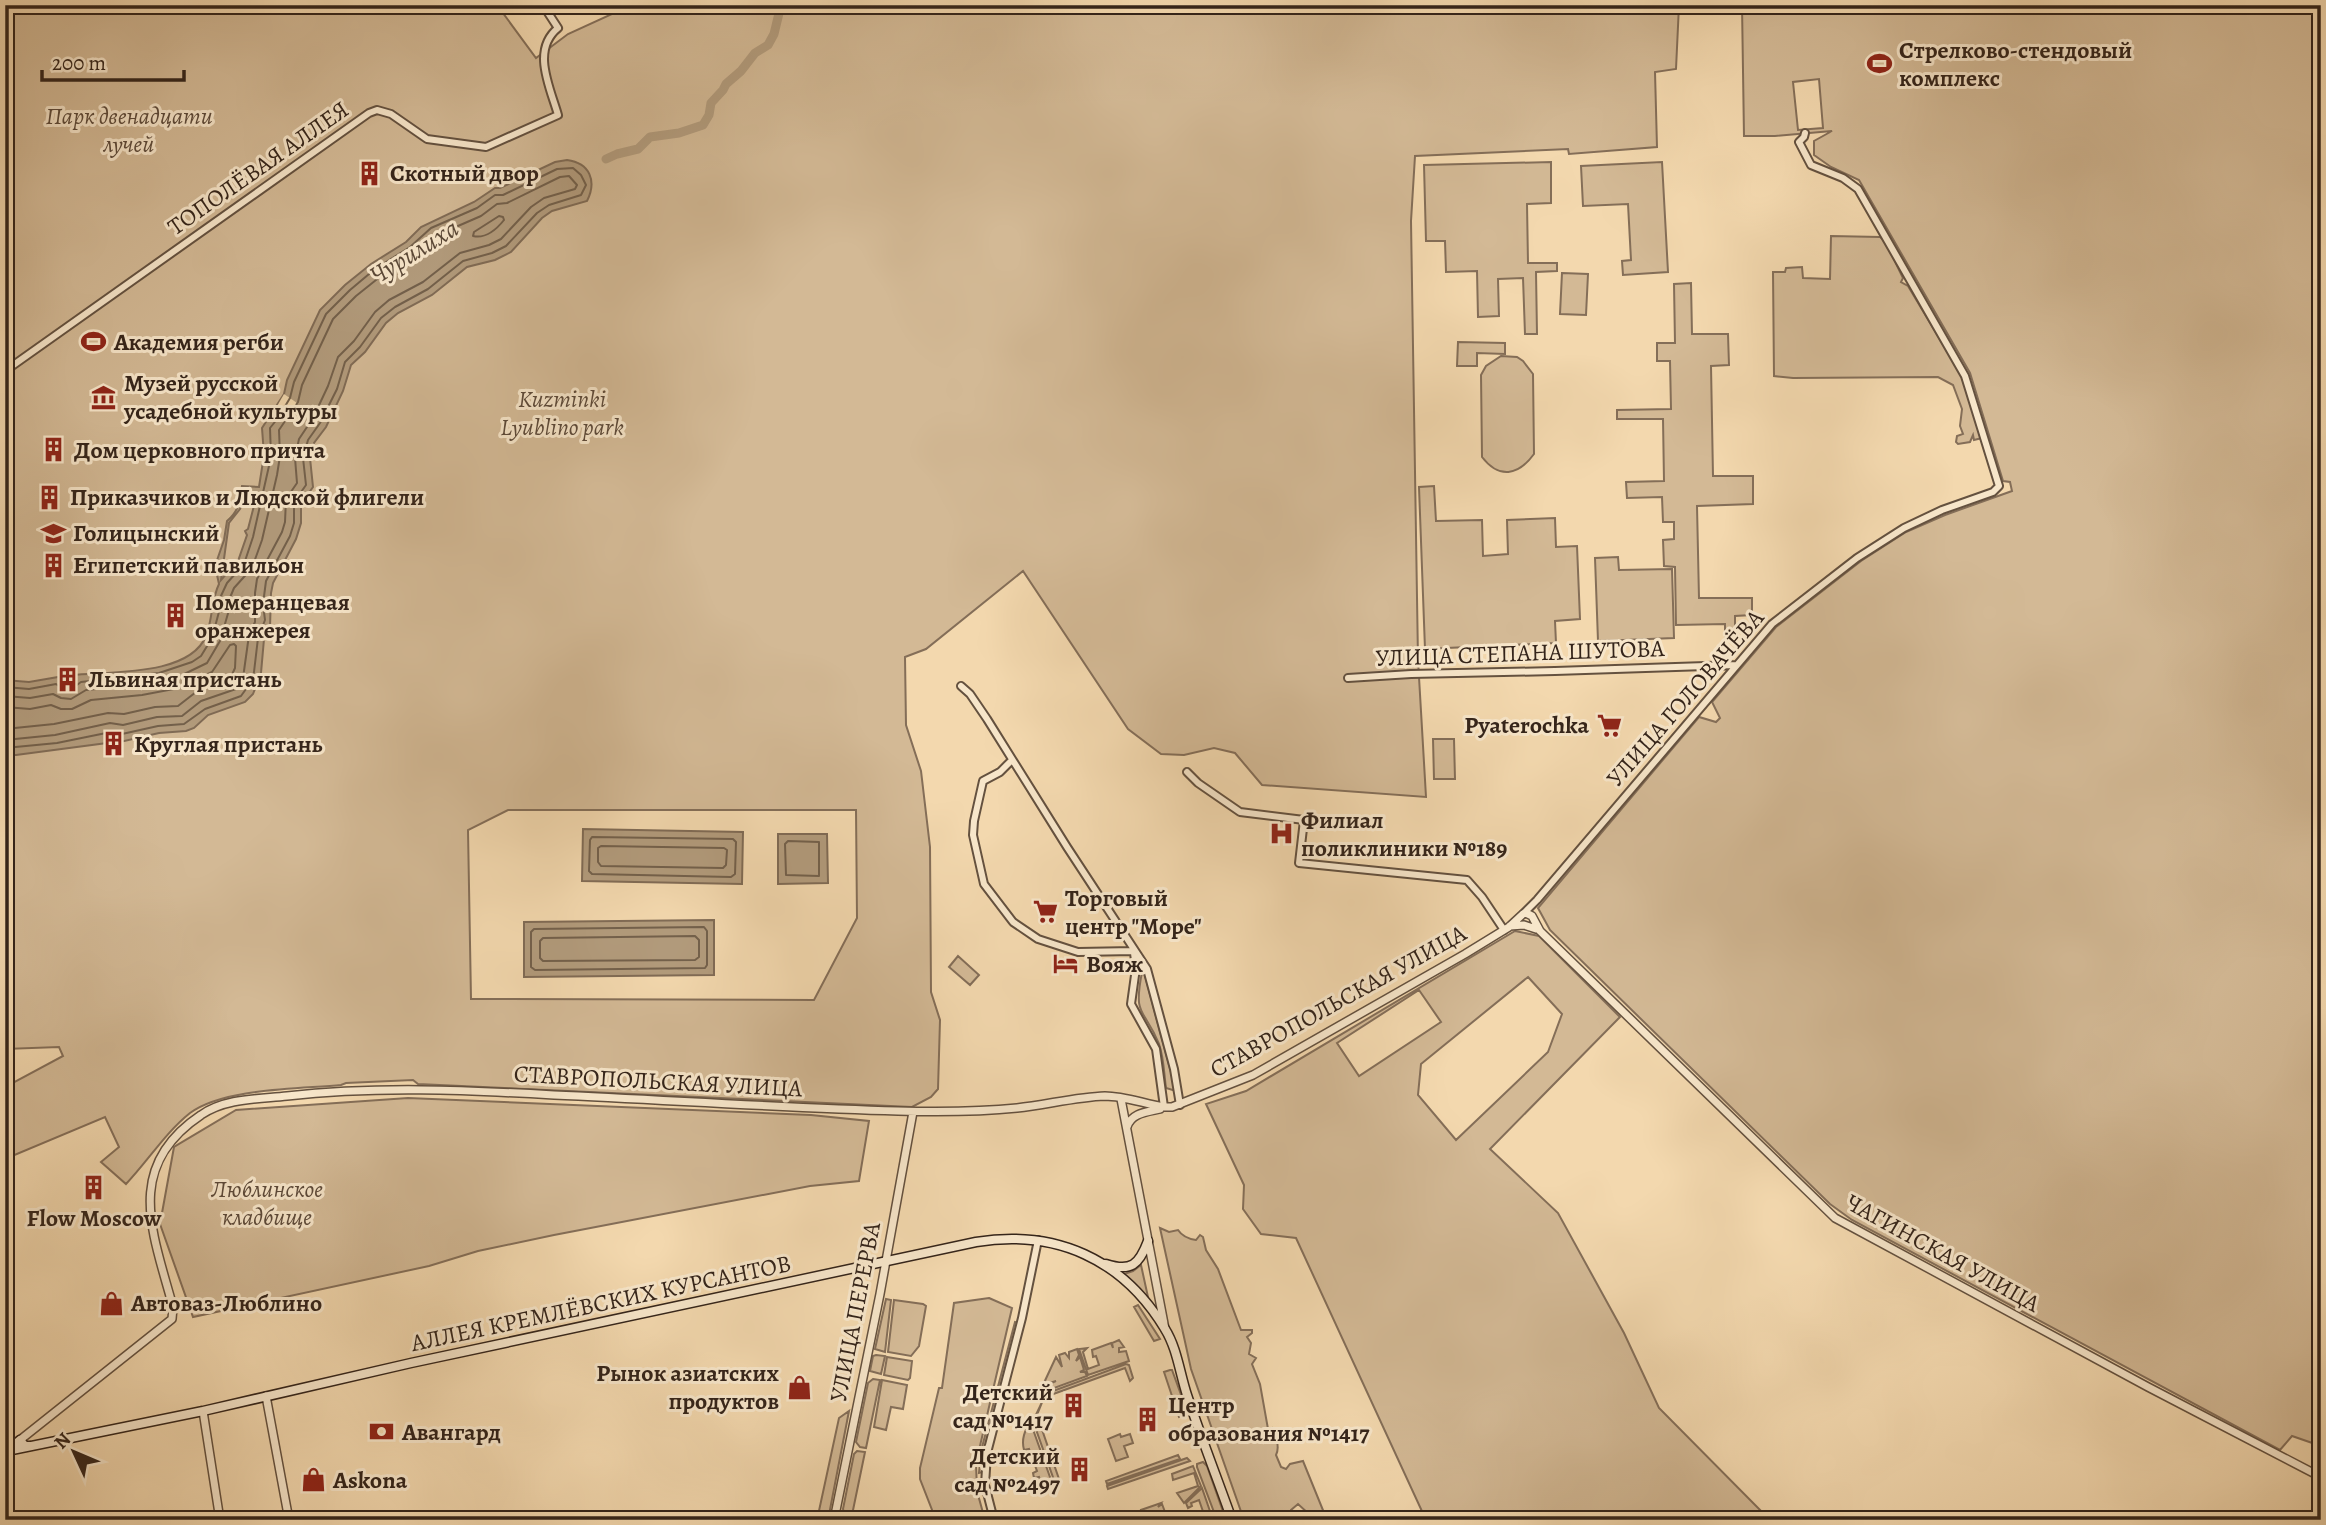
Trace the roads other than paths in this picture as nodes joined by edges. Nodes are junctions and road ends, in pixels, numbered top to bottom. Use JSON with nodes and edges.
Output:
{"nodes":[{"id":1,"x":543,"y":5,"type":"edge"},
{"id":2,"x":1805,"y":134,"type":"dead end"},
{"id":3,"x":5,"y":371,"type":"edge"},
{"id":4,"x":1736,"y":665,"type":"junction"},
{"id":5,"x":1348,"y":678,"type":"dead end"},
{"id":6,"x":961,"y":687,"type":"dead end"},
{"id":7,"x":1011,"y":761,"type":"junction"},
{"id":8,"x":1187,"y":772,"type":"dead end"},
{"id":9,"x":1534,"y":905,"type":"junction"},
{"id":10,"x":1522,"y":915,"type":"junction"},
{"id":11,"x":1532,"y":919,"type":"junction"},
{"id":12,"x":1525,"y":925,"type":"junction"},
{"id":13,"x":1506,"y":928,"type":"junction"},
{"id":14,"x":1540,"y":931,"type":"junction"},
{"id":15,"x":1134,"y":951,"type":"junction"},
{"id":16,"x":1121,"y":1099,"type":"junction"},
{"id":17,"x":1181,"y":1105,"type":"junction"},
{"id":18,"x":1164,"y":1107,"type":"junction"},
{"id":19,"x":913,"y":1111,"type":"junction"},
{"id":20,"x":1126,"y":1129,"type":"junction"},
{"id":21,"x":1038,"y":1240,"type":"junction"},
{"id":22,"x":1148,"y":1241,"type":"junction"},
{"id":23,"x":886,"y":1261,"type":"junction"},
{"id":24,"x":1100,"y":1262,"type":"junction"},
{"id":25,"x":1165,"y":1329,"type":"junction"},
{"id":26,"x":266,"y":1396,"type":"junction"},
{"id":27,"x":203,"y":1410,"type":"junction"},
{"id":28,"x":33,"y":1430,"type":"junction"},
{"id":29,"x":20,"y":1440,"type":"junction"},
{"id":30,"x":34,"y":1446,"type":"junction"},
{"id":31,"x":6,"y":1451,"type":"edge"},
{"id":32,"x":2321,"y":1474,"type":"edge"},
{"id":33,"x":220,"y":1520,"type":"edge"},
{"id":34,"x":289,"y":1520,"type":"edge"},
{"id":35,"x":834,"y":1520,"type":"edge"},
{"id":36,"x":994,"y":1520,"type":"edge"},
{"id":37,"x":1232,"y":1520,"type":"edge"}],
"edges":[{"from":1,"to":3,"type":"street","name":"ТОПОЛЁВАЯ АЛЛЕЯ"},
{"from":2,"to":4,"type":"street","name":"УЛИЦА ГОЛОВАЧЁВА"},
{"from":4,"to":5,"type":"street","name":"УЛИЦА СТЕПАНА ШУТОВА"},
{"from":4,"to":9,"type":"street","name":"УЛИЦА ГОЛОВАЧЁВА"},
{"from":6,"to":7,"type":"street"},
{"from":7,"to":15,"type":"street"},
{"from":7,"to":15,"type":"street"},
{"from":8,"to":13,"type":"street"},
{"from":9,"to":10,"type":"street","name":"УЛИЦА ГОЛОВАЧЁВА"},
{"from":9,"to":11,"type":"street"},
{"from":10,"to":11,"type":"street"},
{"from":10,"to":12,"type":"street"},
{"from":10,"to":13,"type":"street","name":"СТАВРОПОЛЬСКАЯ УЛИЦА"},
{"from":11,"to":12,"type":"street"},
{"from":11,"to":14,"type":"street","name":"ЧАГИНСКАЯ УЛИЦА"},
{"from":12,"to":13,"type":"street","name":"СТАВРОПОЛЬСКАЯ УЛИЦА"},
{"from":12,"to":14,"type":"street","name":"ЧАГИНСКАЯ УЛИЦА"},
{"from":13,"to":17,"type":"street","name":"СТАВРОПОЛЬСКАЯ УЛИЦА"},
{"from":14,"to":32,"type":"street","name":"ЧАГИНСКАЯ УЛИЦА"},
{"from":15,"to":17,"type":"street"},
{"from":15,"to":18,"type":"street"},
{"from":16,"to":18,"type":"street","name":"СТАВРОПОЛЬСКАЯ УЛИЦА"},
{"from":16,"to":19,"type":"street","name":"СТАВРОПОЛЬСКАЯ УЛИЦА"},
{"from":16,"to":20,"type":"street"},
{"from":17,"to":18,"type":"street","name":"СТАВРОПОЛЬСКАЯ УЛИЦА"},
{"from":18,"to":20,"type":"street"},
{"from":19,"to":23,"type":"street","name":"УЛИЦА ПЕРЕРВА"},
{"from":19,"to":28,"type":"street","name":"СТАВРОПОЛЬСКАЯ УЛИЦА"},
{"from":20,"to":22,"type":"street"},
{"from":21,"to":23,"type":"main road","name":"АЛЛЕЯ КРЕМЛЁВСКИХ КУРСАНТОВ"},
{"from":21,"to":24,"type":"main road","name":"АЛЛЕЯ КРЕМЛЁВСКИХ КУРСАНТОВ"},
{"from":21,"to":36,"type":"street"},
{"from":22,"to":24,"type":"main road"},
{"from":22,"to":25,"type":"street"},
{"from":23,"to":26,"type":"main road","name":"АЛЛЕЯ КРЕМЛЁВСКИХ КУРСАНТОВ"},
{"from":23,"to":35,"type":"street","name":"УЛИЦА ПЕРЕРВА"},
{"from":24,"to":25,"type":"main road","name":"АЛЛЕЯ КРЕМЛЁВСКИХ КУРСАНТОВ"},
{"from":25,"to":37,"type":"main road","name":"АЛЛЕЯ КРЕМЛЁВСКИХ КУРСАНТОВ"},
{"from":26,"to":27,"type":"main road","name":"АЛЛЕЯ КРЕМЛЁВСКИХ КУРСАНТОВ"},
{"from":26,"to":34,"type":"street"},
{"from":27,"to":30,"type":"main road","name":"АЛЛЕЯ КРЕМЛЁВСКИХ КУРСАНТОВ"},
{"from":27,"to":33,"type":"street"},
{"from":28,"to":29,"type":"street","name":"СТАВРОПОЛЬСКАЯ УЛИЦА"},
{"from":28,"to":30,"type":"street"},
{"from":29,"to":30,"type":"main road"},
{"from":29,"to":31,"type":"main road","name":"СТАВРОПОЛЬСКАЯ УЛИЦА"},
{"from":30,"to":31,"type":"main road","name":"АЛЛЕЯ КРЕМЛЁВСКИХ КУРСАНТОВ"}]}
